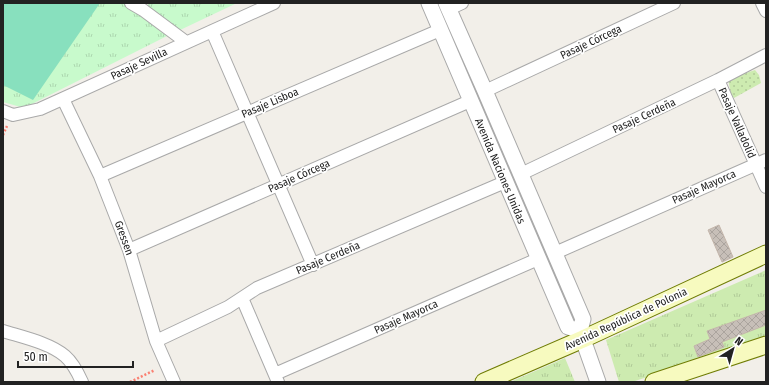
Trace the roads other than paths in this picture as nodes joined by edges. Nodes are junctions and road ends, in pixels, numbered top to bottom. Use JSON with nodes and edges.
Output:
{"nodes":[{"id":1,"x":131,"y":3,"type":"edge"},
{"id":2,"x":274,"y":3,"type":"edge"},
{"id":3,"x":429,"y":3,"type":"edge"},
{"id":4,"x":674,"y":3,"type":"edge"},
{"id":5,"x":762,"y":3,"type":"edge"},
{"id":6,"x":452,"y":5,"type":"edge"},
{"id":7,"x":145,"y":7,"type":"edge"},
{"id":8,"x":766,"y":11,"type":"edge"},
{"id":9,"x":212,"y":30,"type":"junction"},
{"id":10,"x":440,"y":30,"type":"junction"},
{"id":11,"x":186,"y":42,"type":"junction"},
{"id":12,"x":766,"y":55,"type":"edge"},
{"id":13,"x":718,"y":80,"type":"junction"},
{"id":14,"x":485,"y":91,"type":"junction"},
{"id":15,"x":63,"y":99,"type":"junction"},
{"id":16,"x":470,"y":101,"type":"junction"},
{"id":17,"x":3,"y":111,"type":"edge"},
{"id":18,"x":248,"y":113,"type":"junction"},
{"id":19,"x":761,"y":163,"type":"edge"},
{"id":20,"x":521,"y":174,"type":"junction"},
{"id":21,"x":100,"y":176,"type":"junction"},
{"id":22,"x":505,"y":182,"type":"junction"},
{"id":23,"x":279,"y":185,"type":"junction"},
{"id":24,"x":766,"y":187,"type":"edge"},
{"id":25,"x":129,"y":250,"type":"junction"},
{"id":26,"x":555,"y":252,"type":"junction"},
{"id":27,"x":766,"y":254,"type":"edge"},
{"id":28,"x":538,"y":259,"type":"junction"},
{"id":29,"x":313,"y":265,"type":"junction"},
{"id":30,"x":242,"y":298,"type":"junction"},
{"id":31,"x":3,"y":331,"type":"edge"},
{"id":32,"x":581,"y":335,"type":"junction"},
{"id":33,"x":156,"y":341,"type":"junction"},
{"id":34,"x":766,"y":345,"type":"edge"},
{"id":35,"x":276,"y":378,"type":"edge"},
{"id":36,"x":82,"y":382,"type":"edge"},
{"id":37,"x":174,"y":382,"type":"edge"},
{"id":38,"x":484,"y":382,"type":"edge"},
{"id":39,"x":598,"y":382,"type":"edge"},
{"id":40,"x":654,"y":382,"type":"edge"}],
"edges":[{"from":1,"to":7,"type":"street"},
{"from":2,"to":9,"type":"street","name":"Pasaje Sevilla"},
{"from":3,"to":10,"type":"street","name":"Avenida Naciones Unidas"},
{"from":4,"to":14,"type":"street","name":"Pasaje Córcega"},
{"from":5,"to":8,"type":"street"},
{"from":6,"to":14,"type":"street","name":"Avenida Naciones Unidas"},
{"from":7,"to":11,"type":"street"},
{"from":9,"to":11,"type":"street","name":"Pasaje Sevilla"},
{"from":9,"to":18,"type":"street"},
{"from":10,"to":16,"type":"street","name":"Avenida Naciones Unidas"},
{"from":10,"to":18,"type":"street","name":"Pasaje Lisboa"},
{"from":11,"to":15,"type":"street","name":"Pasaje Sevilla"},
{"from":12,"to":13,"type":"street","name":"Pasaje Cerdeña"},
{"from":13,"to":19,"type":"street","name":"Pasaje Valladolid"},
{"from":13,"to":20,"type":"street","name":"Pasaje Cerdeña"},
{"from":14,"to":20,"type":"street","name":"Avenida Naciones Unidas"},
{"from":15,"to":17,"type":"street","name":"Pasaje Sevilla"},
{"from":15,"to":21,"type":"street","name":"Gressen"},
{"from":16,"to":22,"type":"street","name":"Avenida Naciones Unidas"},
{"from":16,"to":23,"type":"street","name":"Pasaje Córcega"},
{"from":18,"to":21,"type":"street","name":"Pasaje Lisboa"},
{"from":18,"to":23,"type":"street"},
{"from":19,"to":24,"type":"street","name":"Pasaje Valladolid"},
{"from":19,"to":26,"type":"street","name":"Pasaje Mayorca"},
{"from":20,"to":26,"type":"street","name":"Avenida Naciones Unidas"},
{"from":21,"to":25,"type":"street","name":"Gressen"},
{"from":22,"to":28,"type":"street","name":"Avenida Naciones Unidas"},
{"from":22,"to":29,"type":"street","name":"Pasaje Cerdeña"},
{"from":23,"to":25,"type":"street","name":"Pasaje Córcega"},
{"from":23,"to":29,"type":"street"},
{"from":25,"to":33,"type":"street","name":"Gressen"},
{"from":26,"to":32,"type":"street","name":"Avenida Naciones Unidas"},
{"from":27,"to":32,"type":"main road","name":"Avenida República de Polonia"},
{"from":28,"to":32,"type":"street","name":"Avenida Naciones Unidas"},
{"from":28,"to":35,"type":"street","name":"Pasaje Mayorca"},
{"from":29,"to":30,"type":"street","name":"Pasaje Cerdeña"},
{"from":30,"to":33,"type":"street","name":"Pasaje Cerdeña"},
{"from":30,"to":35,"type":"street"},
{"from":31,"to":36,"type":"street"},
{"from":32,"to":38,"type":"main road","name":"Avenida República de Polonia"},
{"from":32,"to":39,"type":"street","name":"Avenida Naciones Unidas"},
{"from":33,"to":37,"type":"street","name":"Gressen"},
{"from":34,"to":40,"type":"main road"}]}
